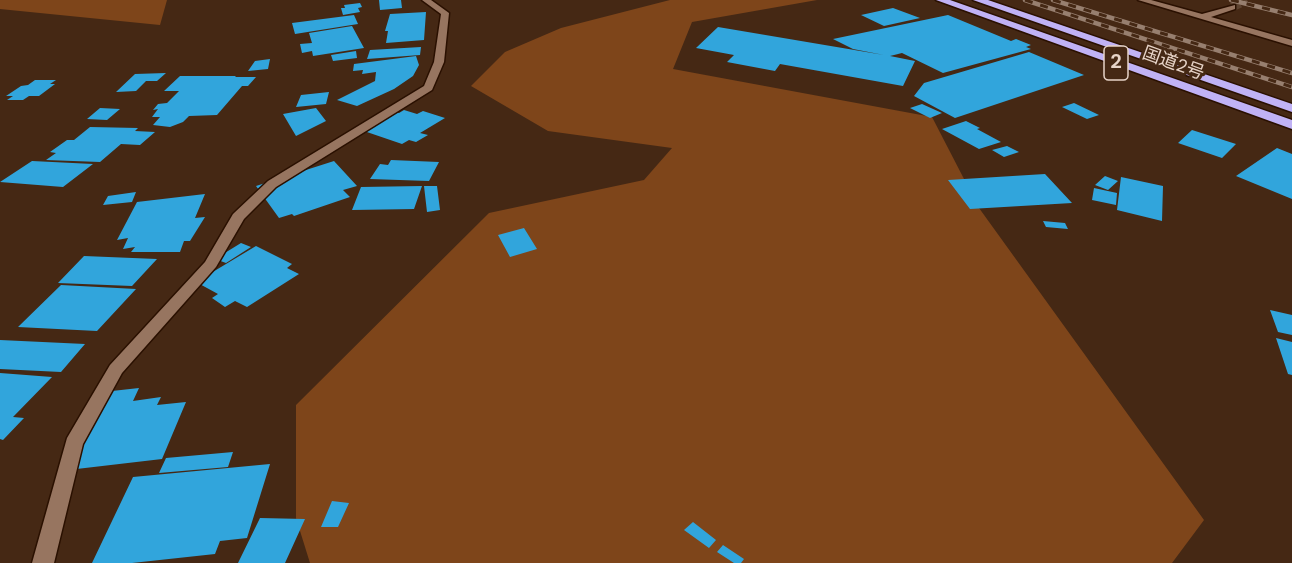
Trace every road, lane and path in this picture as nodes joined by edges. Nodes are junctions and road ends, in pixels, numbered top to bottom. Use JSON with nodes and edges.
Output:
{"nodes":[{"id":1,"x":426,"y":0,"type":"edge"},
{"id":2,"x":941,"y":0,"type":"edge"},
{"id":3,"x":978,"y":0,"type":"edge"},
{"id":4,"x":1142,"y":0,"type":"edge"},
{"id":5,"x":1232,"y":7,"type":"tunnel mouth"},
{"id":6,"x":1203,"y":18,"type":"junction"},
{"id":7,"x":1292,"y":42,"type":"edge"},
{"id":8,"x":1292,"y":108,"type":"edge"},
{"id":9,"x":1292,"y":125,"type":"edge"},
{"id":10,"x":43,"y":563,"type":"edge"}],
"edges":[{"from":1,"to":10,"type":"street"},
{"from":2,"to":9,"type":"highway","name":"国道2号","number":"2"},
{"from":3,"to":8,"type":"highway","name":"国道2号","number":"2"},
{"from":4,"to":6,"type":"street"},
{"from":5,"to":6,"type":"street"},
{"from":6,"to":7,"type":"street"}]}
